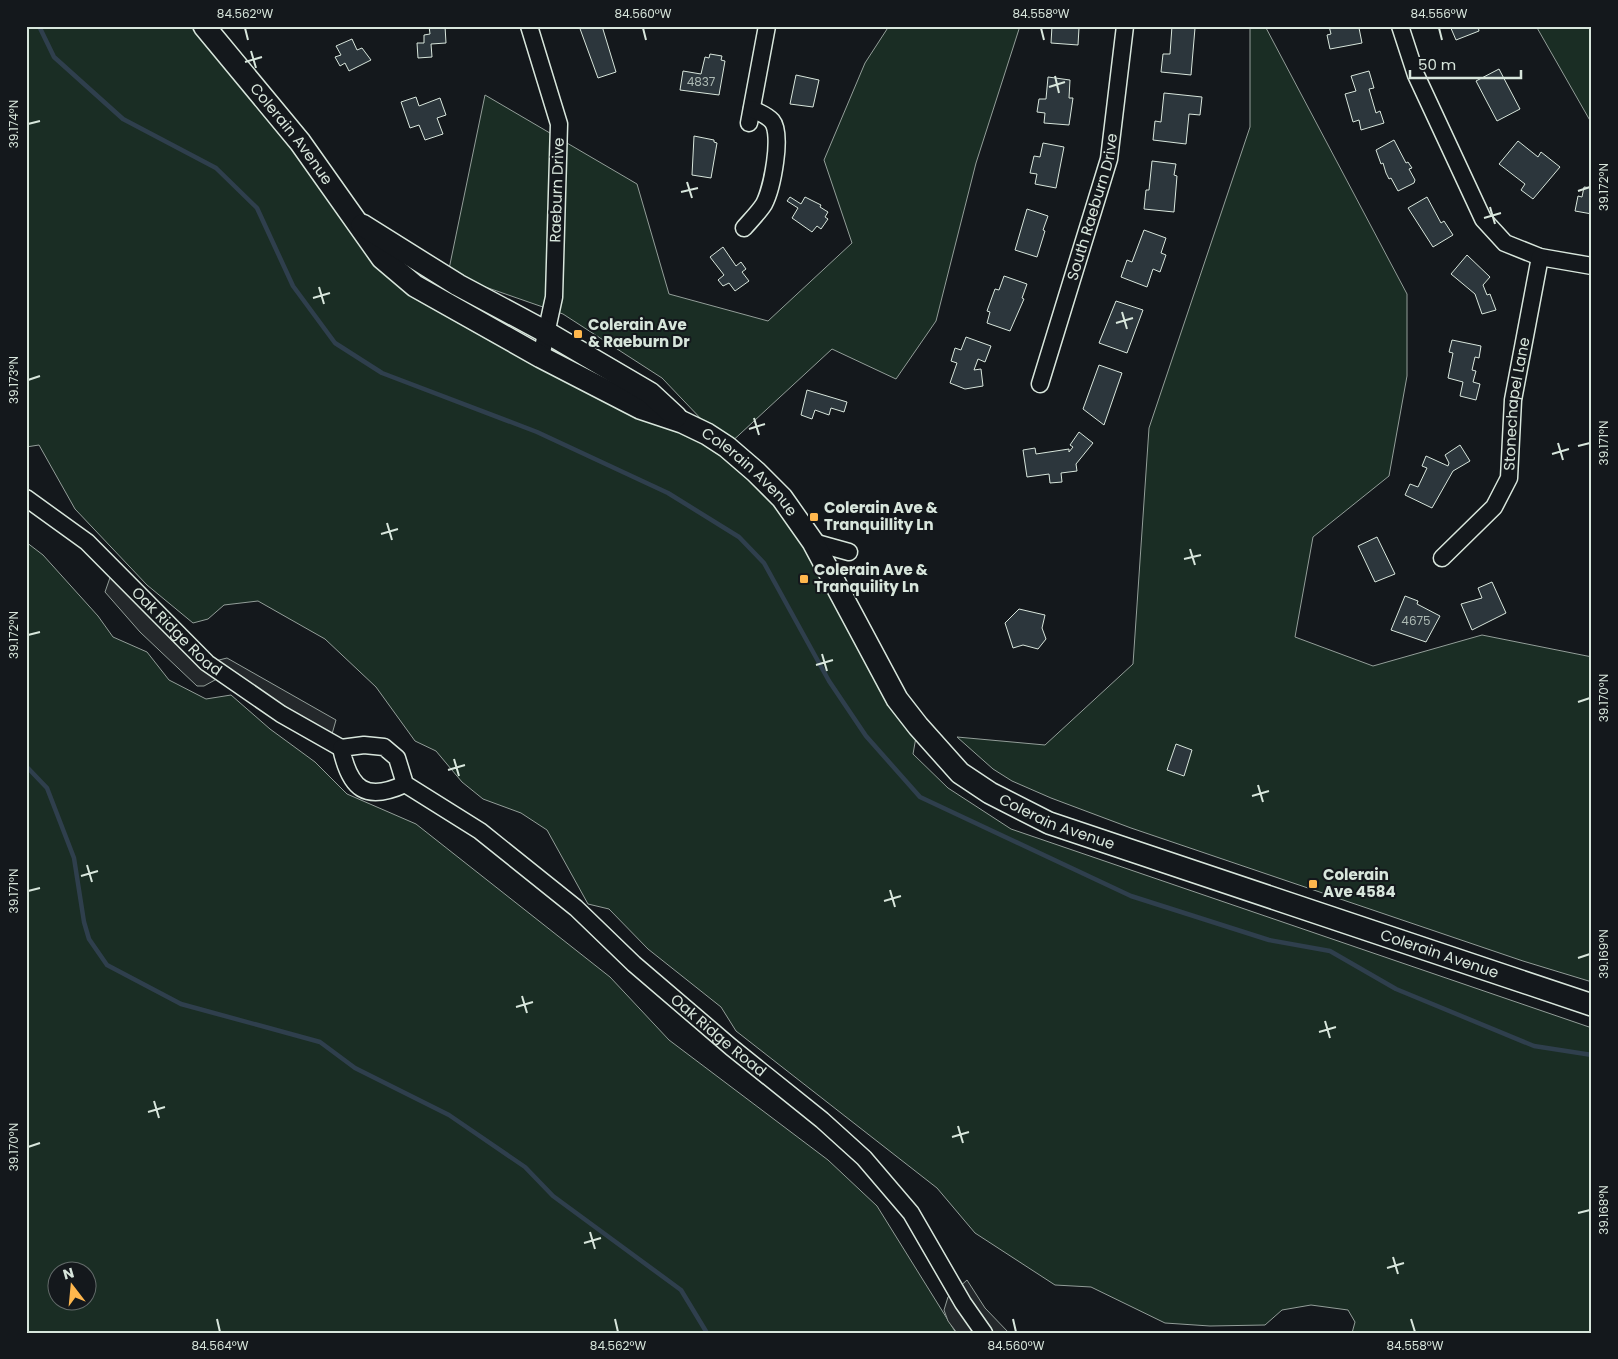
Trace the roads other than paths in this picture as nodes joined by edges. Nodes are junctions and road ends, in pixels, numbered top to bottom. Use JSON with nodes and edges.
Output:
{"nodes":[{"id":1,"x":204,"y":26,"type":"edge"},
{"id":2,"x":529,"y":26,"type":"edge"},
{"id":3,"x":767,"y":26,"type":"edge"},
{"id":4,"x":1125,"y":26,"type":"edge"},
{"id":5,"x":1400,"y":26,"type":"edge"},
{"id":6,"x":355,"y":221,"type":"junction"},
{"id":7,"x":744,"y":228,"type":"dead end"},
{"id":8,"x":1540,"y":257,"type":"junction"},
{"id":9,"x":1592,"y":266,"type":"edge"},
{"id":10,"x":546,"y":332,"type":"junction"},
{"id":11,"x":541,"y":357,"type":"junction"},
{"id":12,"x":1040,"y":384,"type":"dead end"},
{"id":13,"x":682,"y":422,"type":"junction"},
{"id":14,"x":26,"y":498,"type":"edge"},
{"id":15,"x":812,"y":542,"type":"junction"},
{"id":16,"x":849,"y":552,"type":"dead end"},
{"id":17,"x":1442,"y":558,"type":"dead end"},
{"id":18,"x":341,"y":748,"type":"junction"},
{"id":19,"x":406,"y":784,"type":"junction"},
{"id":20,"x":1592,"y":1005,"type":"edge"},
{"id":21,"x":984,"y":1333,"type":"edge"}],
"edges":[{"from":1,"to":6,"type":"main road","name":"Colerain Avenue"},
{"from":2,"to":10,"type":"street","name":"Raeburn Drive"},
{"from":3,"to":7,"type":"street"},
{"from":4,"to":12,"type":"street","name":"South Raeburn Drive"},
{"from":5,"to":8,"type":"street"},
{"from":6,"to":10,"type":"main road","name":"Colerain Avenue"},
{"from":6,"to":11,"type":"main road","name":"Colerain Avenue"},
{"from":8,"to":9,"type":"street"},
{"from":8,"to":17,"type":"street","name":"Stonechapel Lane"},
{"from":10,"to":11,"type":"street","name":"Raeburn Drive"},
{"from":10,"to":13,"type":"main road","name":"Colerain Avenue"},
{"from":11,"to":13,"type":"main road","name":"Colerain Avenue"},
{"from":13,"to":15,"type":"main road","name":"Colerain Avenue"},
{"from":14,"to":18,"type":"street","name":"Oak Ridge Road"},
{"from":15,"to":16,"type":"street"},
{"from":15,"to":20,"type":"main road","name":"Colerain Avenue"},
{"from":18,"to":19,"type":"street"},
{"from":18,"to":19,"type":"street"},
{"from":19,"to":21,"type":"street","name":"Oak Ridge Road"}]}
